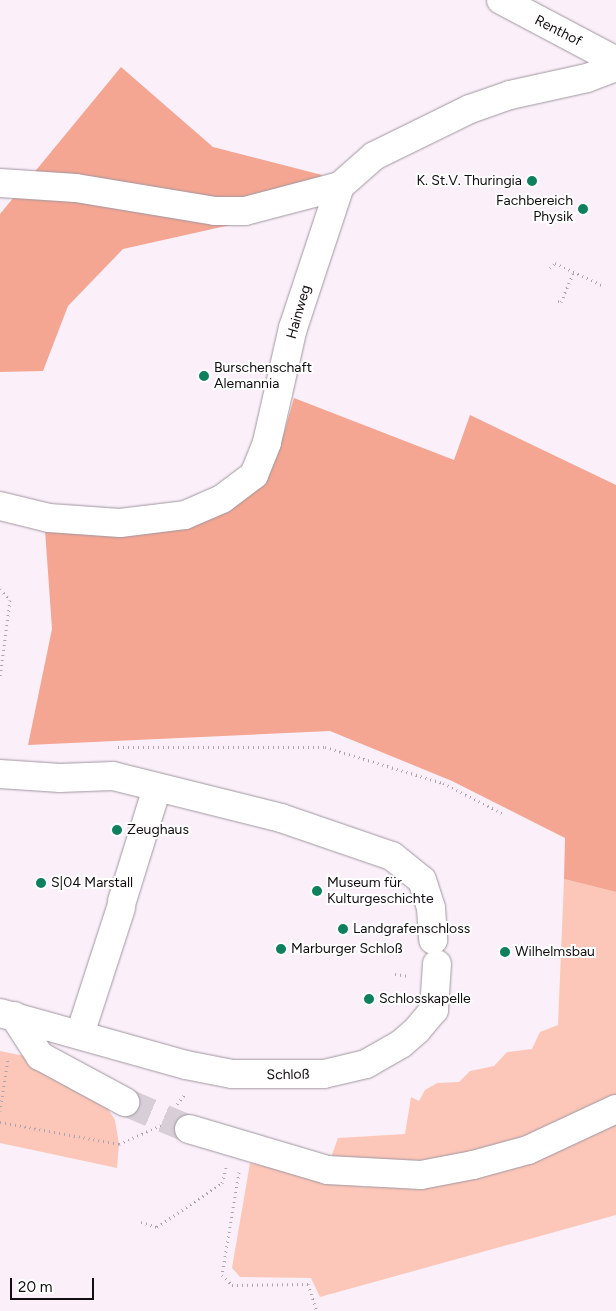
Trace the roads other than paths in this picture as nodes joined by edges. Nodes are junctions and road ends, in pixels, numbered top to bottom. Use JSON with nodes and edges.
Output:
{"nodes":[{"id":1,"x":501,"y":0,"type":"edge"},
{"id":2,"x":616,"y":61,"type":"edge"},
{"id":3,"x":616,"y":67,"type":"edge"},
{"id":4,"x":0,"y":183,"type":"edge"},
{"id":5,"x":340,"y":186,"type":"junction"},
{"id":6,"x":0,"y":506,"type":"edge"},
{"id":7,"x":0,"y":774,"type":"edge"},
{"id":8,"x":156,"y":788,"type":"junction"},
{"id":9,"x":7,"y":1015,"type":"edge"},
{"id":10,"x":80,"y":1034,"type":"junction"},
{"id":11,"x":125,"y":1102,"type":"tunnel mouth"},
{"id":12,"x":616,"y":1109,"type":"edge"},
{"id":13,"x":189,"y":1129,"type":"tunnel mouth"}],
"edges":[{"from":1,"to":2,"type":"street","name":"Renthof"},
{"from":3,"to":5,"type":"street"},
{"from":4,"to":5,"type":"street"},
{"from":5,"to":6,"type":"street","name":"Hainweg"},
{"from":7,"to":8,"type":"street","name":"Schloß"},
{"from":8,"to":10,"type":"street"},
{"from":8,"to":10,"type":"street","name":"Schloß"},
{"from":9,"to":10,"type":"street","name":"Schloß"},
{"from":9,"to":11,"type":"street"},
{"from":12,"to":13,"type":"street"}]}
